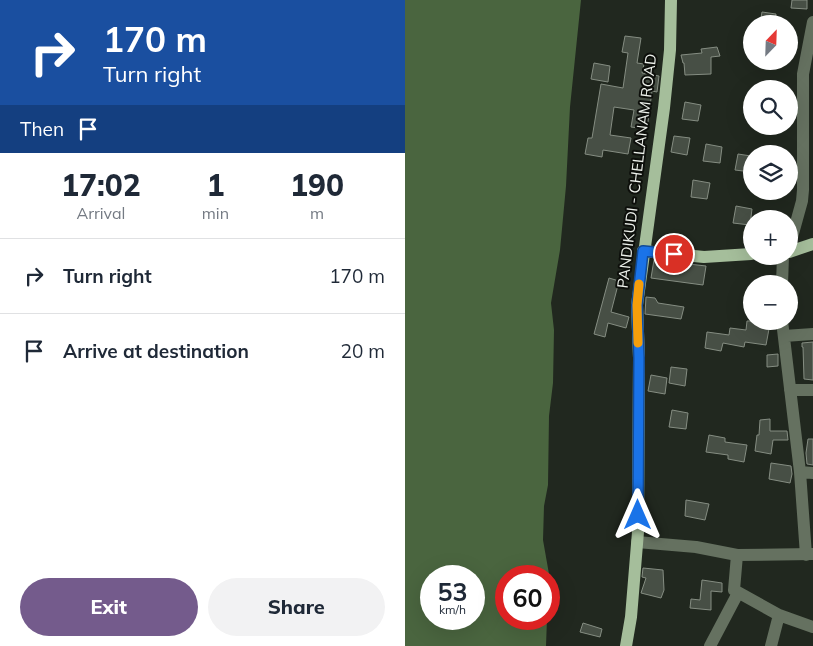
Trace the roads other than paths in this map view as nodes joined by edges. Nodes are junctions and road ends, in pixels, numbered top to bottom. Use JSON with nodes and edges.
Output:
{"nodes":[{"id":1,"x":671,"y":0,"type":"edge"},
{"id":2,"x":813,"y":22,"type":"edge"},
{"id":3,"x":798,"y":211,"type":"edge"},
{"id":4,"x":813,"y":244,"type":"edge"},
{"id":5,"x":798,"y":248,"type":"edge"},
{"id":6,"x":643,"y":251,"type":"junction"},
{"id":7,"x":743,"y":255,"type":"edge"},
{"id":8,"x":783,"y":330,"type":"edge"},
{"id":9,"x":813,"y":334,"type":"edge"},
{"id":10,"x":784,"y":336,"type":"junction"},
{"id":11,"x":790,"y":390,"type":"junction"},
{"id":12,"x":813,"y":390,"type":"edge"},
{"id":13,"x":800,"y":472,"type":"junction"},
{"id":14,"x":813,"y":473,"type":"edge"},
{"id":15,"x":637,"y":542,"type":"junction"},
{"id":16,"x":809,"y":554,"type":"edge"},
{"id":17,"x":737,"y":555,"type":"junction"},
{"id":18,"x":738,"y":593,"type":"junction"},
{"id":19,"x":779,"y":615,"type":"junction"},
{"id":20,"x":813,"y":627,"type":"edge"},
{"id":21,"x":626,"y":646,"type":"edge"},
{"id":22,"x":710,"y":646,"type":"edge"},
{"id":23,"x":771,"y":646,"type":"edge"}],
"edges":[{"from":1,"to":6,"type":"main road","name":"PANDIKUDI - CHELLANAM ROAD"},
{"from":2,"to":3,"type":"street"},
{"from":4,"to":5,"type":"main road"},
{"from":6,"to":7,"type":"main road"},
{"from":6,"to":15,"type":"main road","name":"PANDIKUDI - CHELLANAM ROAD"},
{"from":8,"to":10,"type":"street"},
{"from":9,"to":10,"type":"street"},
{"from":10,"to":11,"type":"street"},
{"from":11,"to":12,"type":"street"},
{"from":11,"to":13,"type":"street"},
{"from":13,"to":14,"type":"street"},
{"from":13,"to":16,"type":"street"},
{"from":15,"to":17,"type":"street"},
{"from":15,"to":21,"type":"main road","name":"PANDIKUDI - CHELLANAM ROAD"},
{"from":16,"to":17,"type":"street"},
{"from":17,"to":18,"type":"street"},
{"from":18,"to":19,"type":"street"},
{"from":18,"to":22,"type":"street"},
{"from":19,"to":20,"type":"street"},
{"from":19,"to":23,"type":"street"}]}
